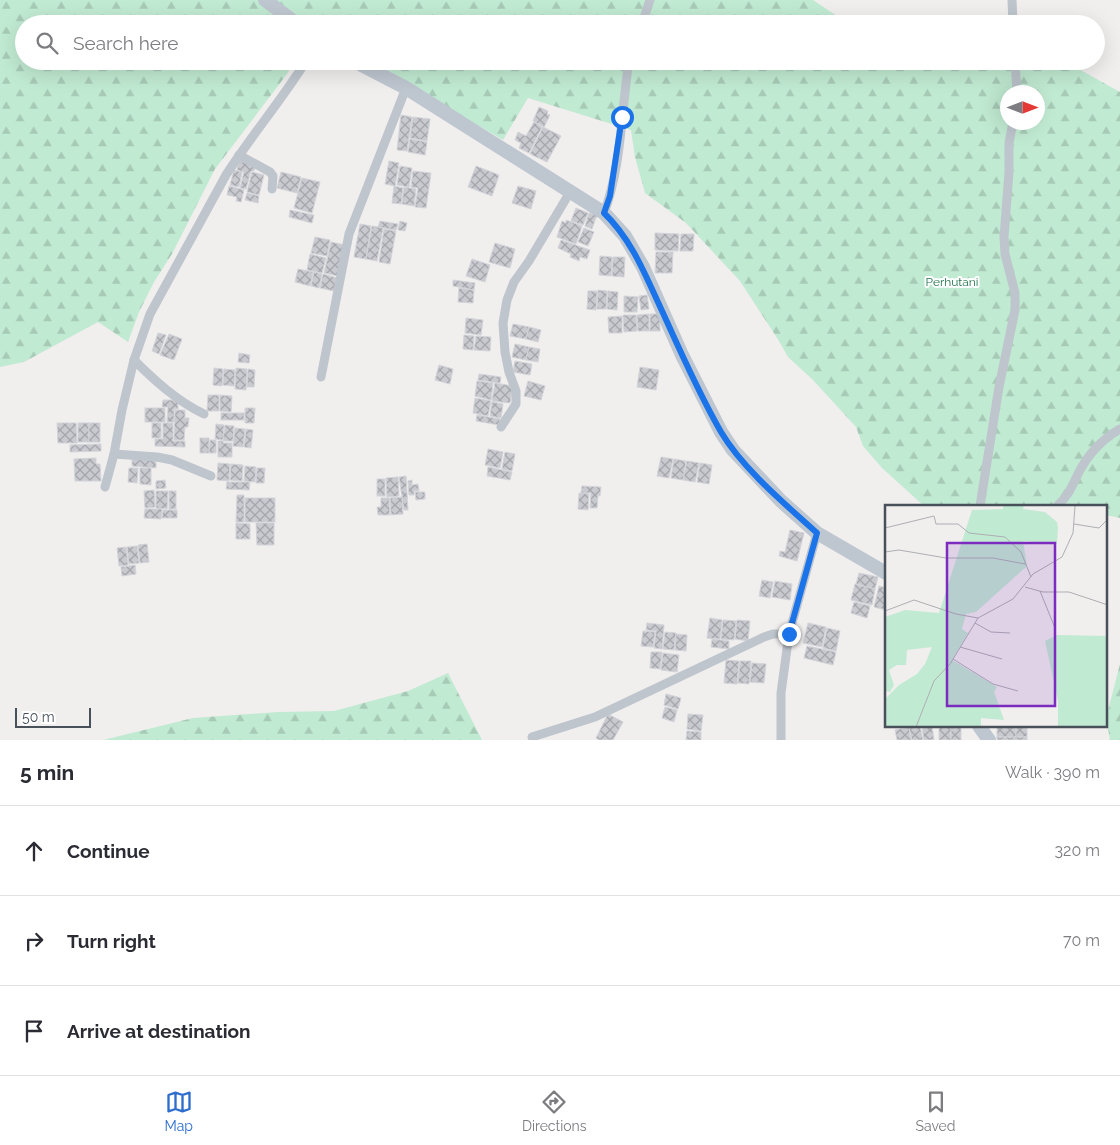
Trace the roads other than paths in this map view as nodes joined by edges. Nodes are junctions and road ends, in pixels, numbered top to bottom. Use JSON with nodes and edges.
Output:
{"nodes":[{"id":1,"x":265,"y":0,"type":"edge"},
{"id":2,"x":650,"y":0,"type":"edge"},
{"id":3,"x":1012,"y":0,"type":"edge"},
{"id":4,"x":285,"y":15,"type":"edge"},
{"id":5,"x":645,"y":15,"type":"edge"},
{"id":6,"x":1013,"y":15,"type":"edge"},
{"id":7,"x":300,"y":70,"type":"edge"},
{"id":8,"x":371,"y":70,"type":"edge"},
{"id":9,"x":628,"y":70,"type":"edge"},
{"id":10,"x":1016,"y":70,"type":"edge"},
{"id":11,"x":1017,"y":85,"type":"edge"},
{"id":12,"x":406,"y":88,"type":"junction"},
{"id":13,"x":1011,"y":130,"type":"edge"},
{"id":14,"x":239,"y":155,"type":"junction"},
{"id":15,"x":272,"y":189,"type":"dead end"},
{"id":16,"x":570,"y":192,"type":"junction"},
{"id":17,"x":604,"y":213,"type":"junction"},
{"id":18,"x":134,"y":360,"type":"junction"},
{"id":19,"x":321,"y":377,"type":"dead end"},
{"id":20,"x":204,"y":414,"type":"dead end"},
{"id":21,"x":501,"y":427,"type":"dead end"},
{"id":22,"x":1120,"y":429,"type":"edge"},
{"id":23,"x":114,"y":454,"type":"junction"},
{"id":24,"x":211,"y":476,"type":"dead end"},
{"id":25,"x":105,"y":487,"type":"dead end"},
{"id":26,"x":980,"y":505,"type":"edge"},
{"id":27,"x":1058,"y":505,"type":"edge"},
{"id":28,"x":817,"y":533,"type":"junction"},
{"id":29,"x":885,"y":572,"type":"edge"},
{"id":30,"x":789,"y":634,"type":"junction"},
{"id":31,"x":980,"y":728,"type":"edge"},
{"id":32,"x":532,"y":737,"type":"dead end"},
{"id":33,"x":781,"y":740,"type":"edge"},
{"id":34,"x":989,"y":740,"type":"edge"}],
"edges":[{"from":1,"to":4,"type":"street"},
{"from":2,"to":5,"type":"street"},
{"from":3,"to":6,"type":"street"},
{"from":7,"to":14,"type":"street"},
{"from":8,"to":12,"type":"street"},
{"from":9,"to":17,"type":"street"},
{"from":10,"to":11,"type":"street"},
{"from":12,"to":16,"type":"street"},
{"from":12,"to":19,"type":"street"},
{"from":13,"to":26,"type":"street"},
{"from":14,"to":15,"type":"street"},
{"from":14,"to":18,"type":"street"},
{"from":16,"to":17,"type":"street"},
{"from":16,"to":21,"type":"street"},
{"from":17,"to":28,"type":"street"},
{"from":18,"to":20,"type":"street"},
{"from":18,"to":23,"type":"street"},
{"from":22,"to":27,"type":"street"},
{"from":23,"to":24,"type":"street"},
{"from":23,"to":25,"type":"street"},
{"from":28,"to":29,"type":"street"},
{"from":28,"to":30,"type":"street"},
{"from":30,"to":32,"type":"street"},
{"from":30,"to":33,"type":"street"},
{"from":31,"to":34,"type":"street"}]}
